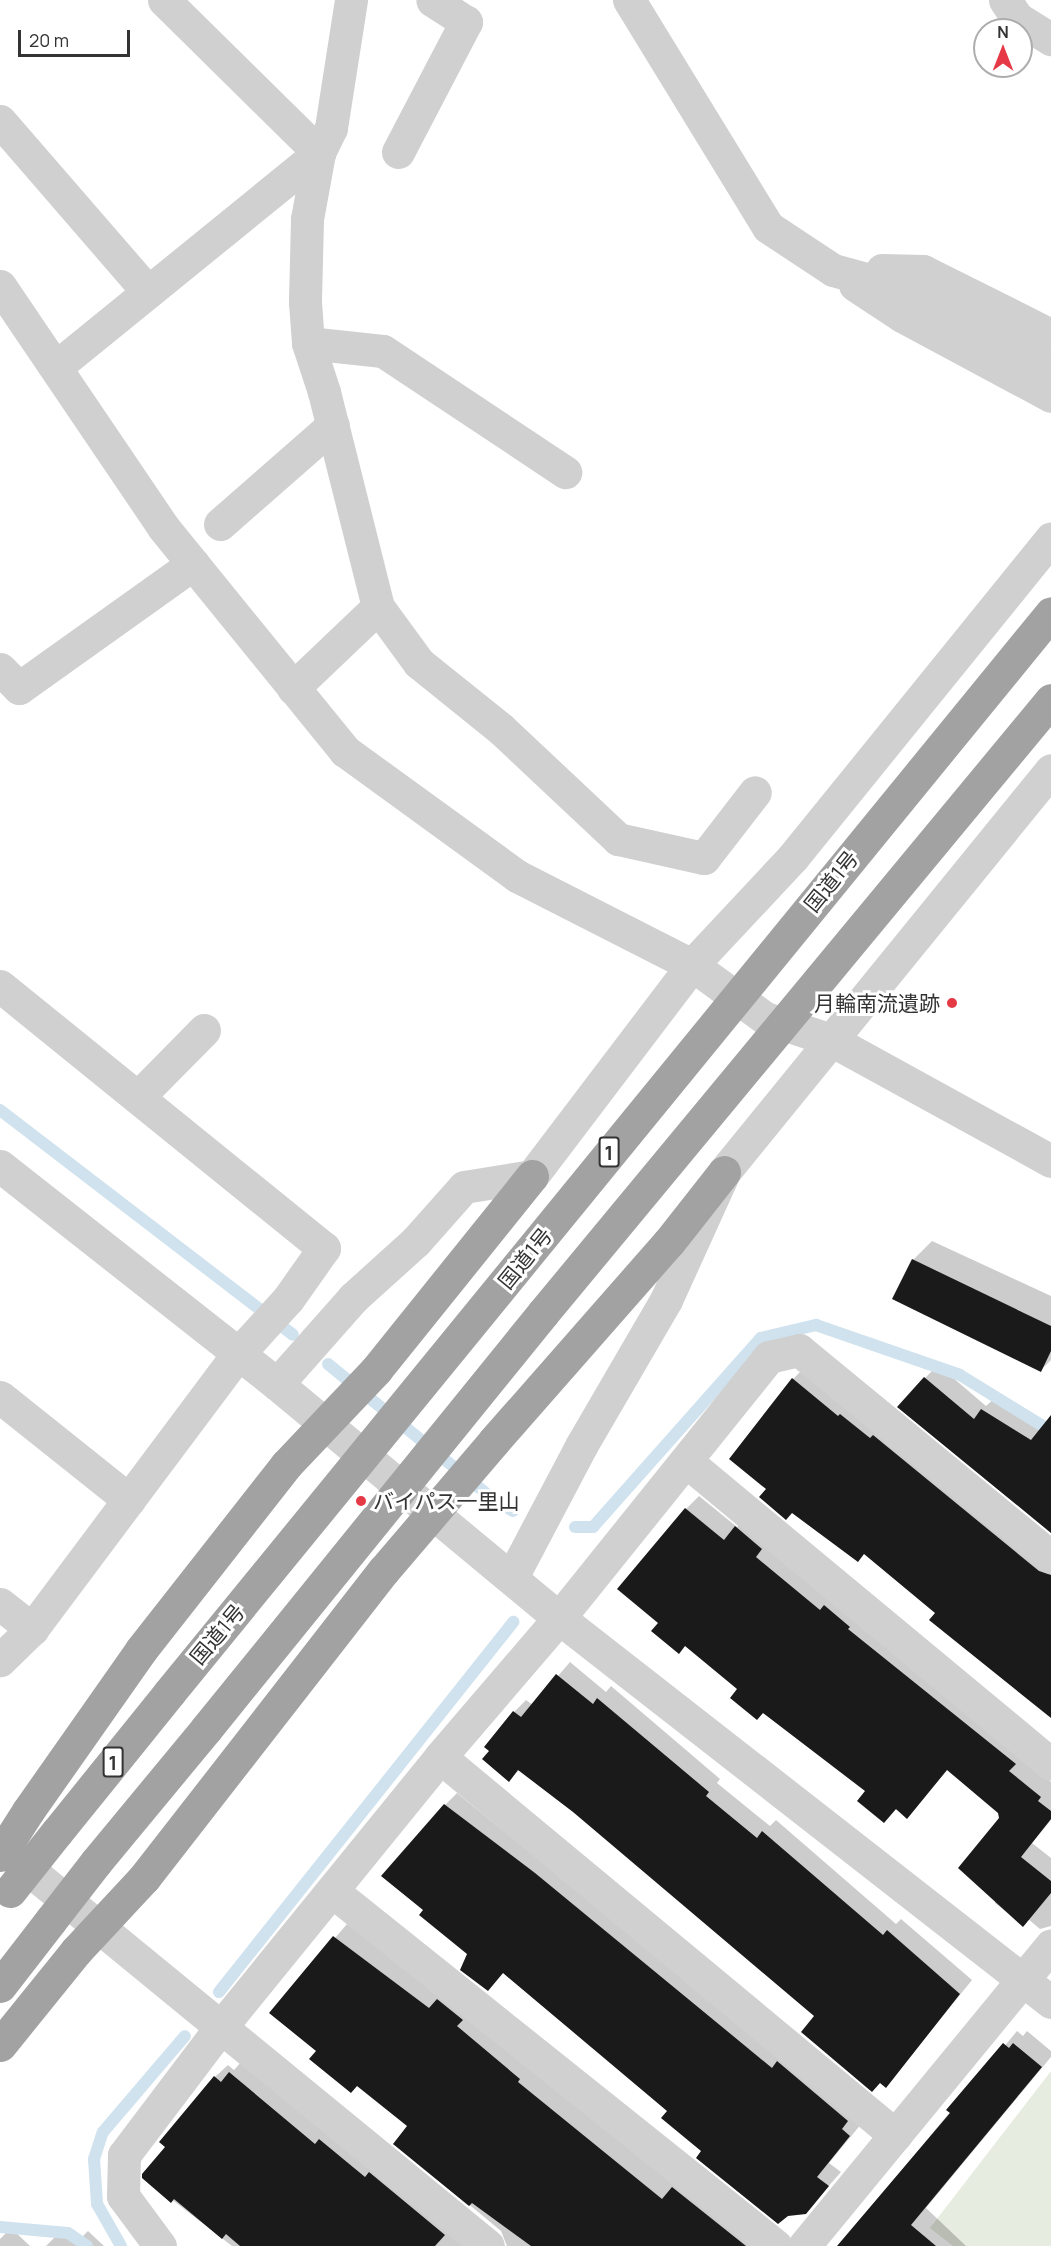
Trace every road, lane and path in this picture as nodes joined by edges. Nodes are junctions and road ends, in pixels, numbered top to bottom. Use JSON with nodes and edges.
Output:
{"nodes":[{"id":1,"x":164,"y":0,"type":"edge"},
{"id":2,"x":351,"y":0,"type":"edge"},
{"id":3,"x":432,"y":0,"type":"edge"},
{"id":4,"x":629,"y":0,"type":"edge"},
{"id":5,"x":1005,"y":0,"type":"edge"},
{"id":6,"x":1051,"y":39,"type":"edge"},
{"id":7,"x":0,"y":120,"type":"edge"},
{"id":8,"x":398,"y":152,"type":"dead end"},
{"id":9,"x":319,"y":153,"type":"junction"},
{"id":10,"x":833,"y":270,"type":"junction"},
{"id":11,"x":0,"y":286,"type":"edge"},
{"id":12,"x":148,"y":292,"type":"junction"},
{"id":13,"x":1051,"y":335,"type":"edge"},
{"id":14,"x":308,"y":343,"type":"junction"},
{"id":15,"x":57,"y":366,"type":"junction"},
{"id":16,"x":1051,"y":368,"type":"edge"},
{"id":17,"x":1051,"y":396,"type":"edge"},
{"id":18,"x":333,"y":425,"type":"junction"},
{"id":19,"x":565,"y":472,"type":"dead end"},
{"id":20,"x":220,"y":524,"type":"dead end"},
{"id":21,"x":1051,"y":538,"type":"edge"},
{"id":22,"x":193,"y":564,"type":"junction"},
{"id":23,"x":378,"y":607,"type":"junction"},
{"id":24,"x":1051,"y":613,"type":"edge"},
{"id":25,"x":0,"y":669,"type":"edge"},
{"id":26,"x":293,"y":688,"type":"junction"},
{"id":27,"x":1051,"y":700,"type":"edge"},
{"id":28,"x":1051,"y":770,"type":"edge"},
{"id":29,"x":755,"y":792,"type":"dead end"},
{"id":30,"x":692,"y":965,"type":"junction"},
{"id":31,"x":0,"y":986,"type":"edge"},
{"id":32,"x":204,"y":1030,"type":"dead end"},
{"id":33,"x":831,"y":1041,"type":"junction"},
{"id":34,"x":138,"y":1097,"type":"junction"},
{"id":35,"x":1051,"y":1161,"type":"edge"},
{"id":36,"x":0,"y":1166,"type":"edge"},
{"id":37,"x":724,"y":1172,"type":"junction"},
{"id":38,"x":532,"y":1176,"type":"junction"},
{"id":39,"x":246,"y":1346,"type":"junction"},
{"id":40,"x":278,"y":1384,"type":"junction"},
{"id":41,"x":0,"y":1397,"type":"edge"},
{"id":42,"x":686,"y":1461,"type":"junction"},
{"id":43,"x":129,"y":1500,"type":"junction"},
{"id":44,"x":1051,"y":1557,"type":"edge"},
{"id":45,"x":512,"y":1577,"type":"junction"},
{"id":46,"x":0,"y":1604,"type":"edge"},
{"id":47,"x":559,"y":1618,"type":"junction"},
{"id":48,"x":32,"y":1629,"type":"junction"},
{"id":49,"x":0,"y":1660,"type":"edge"},
{"id":50,"x":440,"y":1757,"type":"junction"},
{"id":51,"x":1051,"y":1764,"type":"edge"},
{"id":52,"x":0,"y":1846,"type":"edge"},
{"id":53,"x":0,"y":1855,"type":"edge"},
{"id":54,"x":332,"y":1892,"type":"junction"},
{"id":55,"x":5,"y":1898,"type":"edge"},
{"id":56,"x":1051,"y":1945,"type":"edge"},
{"id":57,"x":1023,"y":1979,"type":"junction"},
{"id":58,"x":0,"y":1986,"type":"edge"},
{"id":59,"x":1051,"y":2002,"type":"edge"},
{"id":60,"x":220,"y":2028,"type":"junction"},
{"id":61,"x":0,"y":2045,"type":"edge"},
{"id":62,"x":895,"y":2135,"type":"junction"},
{"id":63,"x":160,"y":2246,"type":"edge"},
{"id":64,"x":488,"y":2246,"type":"edge"},
{"id":65,"x":776,"y":2246,"type":"edge"},
{"id":66,"x":804,"y":2246,"type":"edge"}],
"edges":[{"from":1,"to":9,"type":"street"},
{"from":2,"to":9,"type":"street"},
{"from":3,"to":8,"type":"street"},
{"from":4,"to":10,"type":"street"},
{"from":5,"to":6,"type":"street"},
{"from":7,"to":12,"type":"street"},
{"from":9,"to":12,"type":"street"},
{"from":9,"to":14,"type":"street"},
{"from":10,"to":13,"type":"street"},
{"from":10,"to":16,"type":"street"},
{"from":10,"to":17,"type":"street"},
{"from":11,"to":15,"type":"street"},
{"from":12,"to":15,"type":"street"},
{"from":14,"to":18,"type":"street"},
{"from":14,"to":19,"type":"street"},
{"from":15,"to":22,"type":"street"},
{"from":18,"to":20,"type":"street"},
{"from":18,"to":23,"type":"street"},
{"from":21,"to":30,"type":"street"},
{"from":22,"to":25,"type":"street"},
{"from":22,"to":26,"type":"street"},
{"from":23,"to":26,"type":"street"},
{"from":23,"to":29,"type":"street"},
{"from":24,"to":55,"type":"highway","name":"国道1号","number":"1","bridge":true},
{"from":26,"to":30,"type":"street"},
{"from":27,"to":58,"type":"highway","bridge":true},
{"from":28,"to":33,"type":"street"},
{"from":30,"to":33,"type":"street"},
{"from":30,"to":38,"type":"street"},
{"from":31,"to":34,"type":"street"},
{"from":32,"to":34,"type":"street"},
{"from":33,"to":35,"type":"street"},
{"from":33,"to":37,"type":"street"},
{"from":34,"to":39,"type":"street"},
{"from":36,"to":39,"type":"street"},
{"from":37,"to":45,"type":"street"},
{"from":37,"to":61,"type":"highway","bridge":true},
{"from":38,"to":40,"type":"street"},
{"from":38,"to":53,"type":"highway","bridge":true},
{"from":39,"to":40,"type":"street"},
{"from":39,"to":43,"type":"street"},
{"from":40,"to":45,"type":"street"},
{"from":41,"to":43,"type":"street"},
{"from":42,"to":44,"type":"street"},
{"from":42,"to":47,"type":"street"},
{"from":42,"to":51,"type":"street"},
{"from":43,"to":48,"type":"street"},
{"from":45,"to":47,"type":"street"},
{"from":46,"to":48,"type":"street"},
{"from":47,"to":50,"type":"street"},
{"from":47,"to":57,"type":"street"},
{"from":48,"to":49,"type":"street"},
{"from":50,"to":54,"type":"street"},
{"from":50,"to":62,"type":"street"},
{"from":52,"to":60,"type":"street"},
{"from":54,"to":60,"type":"street"},
{"from":54,"to":65,"type":"street"},
{"from":56,"to":57,"type":"street"},
{"from":57,"to":59,"type":"street"},
{"from":57,"to":62,"type":"street"},
{"from":60,"to":63,"type":"street"},
{"from":60,"to":64,"type":"street"},
{"from":62,"to":66,"type":"street"}]}
